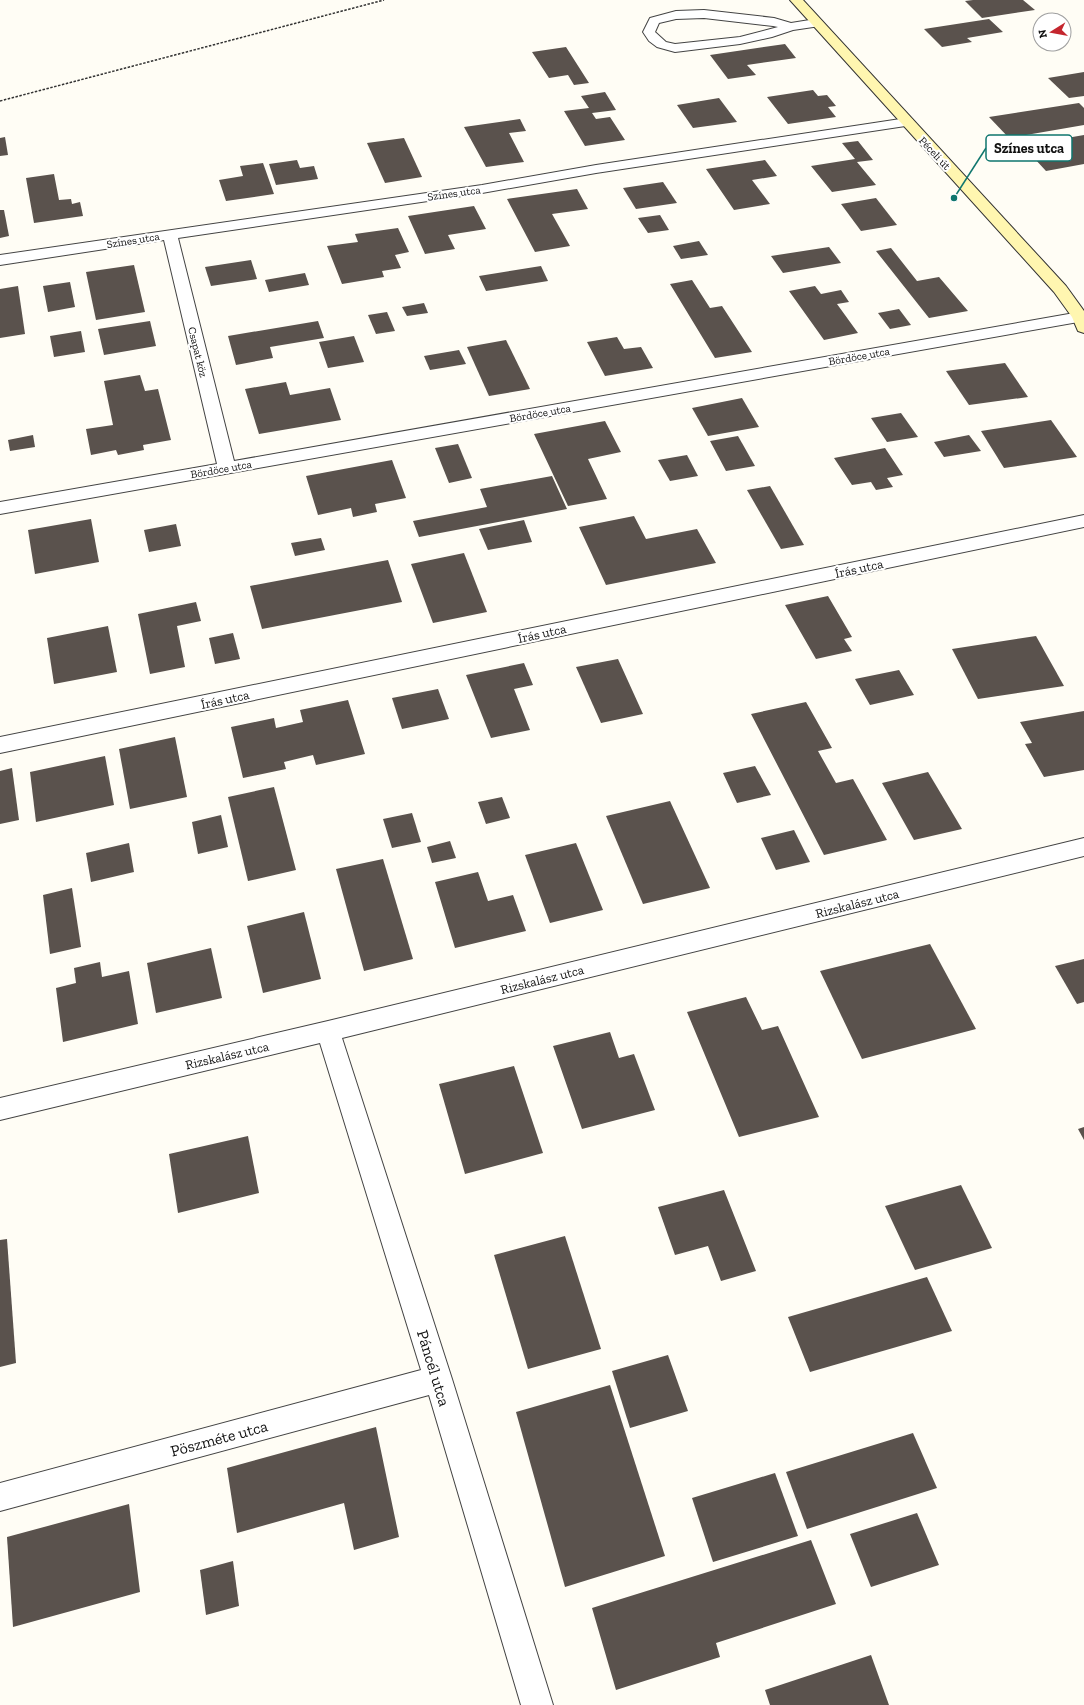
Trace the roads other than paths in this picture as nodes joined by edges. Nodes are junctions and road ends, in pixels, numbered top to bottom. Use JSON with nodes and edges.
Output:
{"nodes":[{"id":1,"x":796,"y":0,"type":"edge"},
{"id":2,"x":816,"y":23,"type":"junction"},
{"id":3,"x":790,"y":27,"type":"junction"},
{"id":4,"x":907,"y":122,"type":"junction"},
{"id":5,"x":170,"y":234,"type":"junction"},
{"id":6,"x":0,"y":260,"type":"edge"},
{"id":7,"x":1082,"y":323,"type":"edge"},
{"id":8,"x":227,"y":468,"type":"junction"},
{"id":9,"x":0,"y":508,"type":"edge"},
{"id":10,"x":1084,"y":522,"type":"edge"},
{"id":11,"x":0,"y":745,"type":"edge"},
{"id":12,"x":1084,"y":847,"type":"edge"},
{"id":13,"x":328,"y":1031,"type":"junction"},
{"id":14,"x":0,"y":1108,"type":"edge"},
{"id":15,"x":438,"y":1379,"type":"junction"},
{"id":16,"x":0,"y":1497,"type":"edge"},
{"id":17,"x":537,"y":1705,"type":"edge"}],
"edges":[{"from":1,"to":2,"type":"main road","name":"Péceli út"},
{"from":2,"to":3,"type":"lane"},
{"from":2,"to":4,"type":"main road","name":"Péceli út"},
{"from":3,"to":3,"type":"lane"},
{"from":4,"to":5,"type":"street","name":"Színes utca"},
{"from":4,"to":7,"type":"main road","name":"Péceli út"},
{"from":5,"to":6,"type":"street","name":"Színes utca"},
{"from":5,"to":8,"type":"street","name":"Csapat köz"},
{"from":7,"to":8,"type":"street","name":"Bördöce utca"},
{"from":8,"to":9,"type":"street","name":"Bördöce utca"},
{"from":10,"to":11,"type":"street","name":"Írás utca"},
{"from":12,"to":13,"type":"street","name":"Rizskalász utca"},
{"from":13,"to":14,"type":"street","name":"Rizskalász utca"},
{"from":13,"to":15,"type":"street","name":"Páncél utca"},
{"from":15,"to":16,"type":"street","name":"Pöszméte utca"},
{"from":15,"to":17,"type":"street","name":"Páncél utca"}]}
